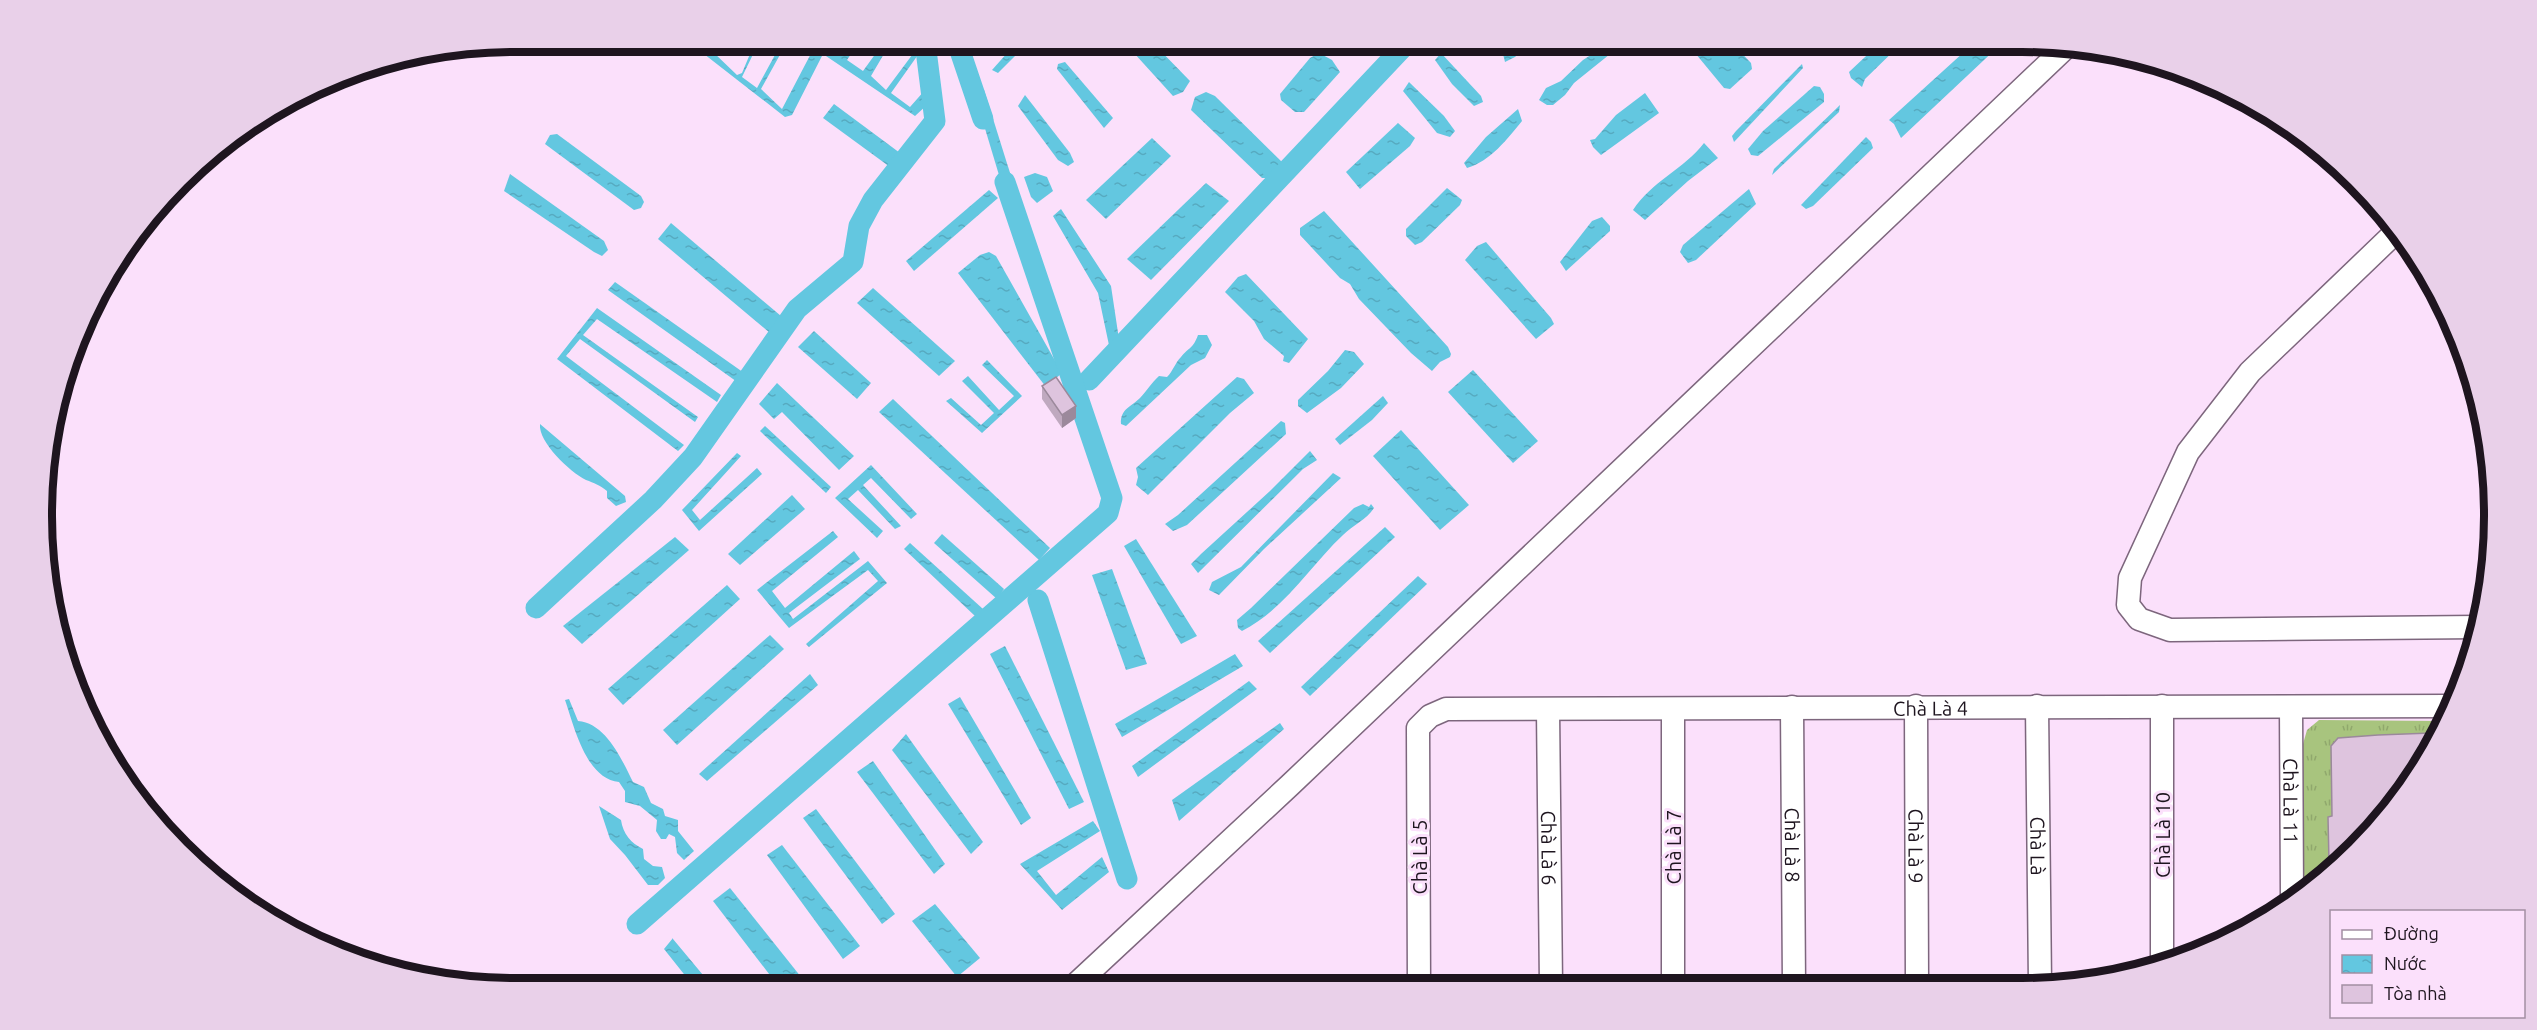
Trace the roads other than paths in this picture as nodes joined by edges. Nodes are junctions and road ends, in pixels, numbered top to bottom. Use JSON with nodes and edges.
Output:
{"nodes":[{"id":1,"x":2059,"y":54,"type":"edge"},
{"id":2,"x":2391,"y":236,"type":"edge"},
{"id":3,"x":2471,"y":627,"type":"edge"},
{"id":4,"x":1792,"y":706,"type":"junction"},
{"id":5,"x":1916,"y":706,"type":"junction"},
{"id":6,"x":2037,"y":706,"type":"junction"},
{"id":7,"x":2162,"y":706,"type":"junction"},
{"id":8,"x":2443,"y":706,"type":"edge"},
{"id":9,"x":2291,"y":707,"type":"junction"},
{"id":10,"x":1548,"y":710,"type":"junction"},
{"id":11,"x":1673,"y":710,"type":"junction"},
{"id":12,"x":1418,"y":728,"type":"joint"},
{"id":13,"x":2292,"y":891,"type":"edge"},
{"id":14,"x":2162,"y":956,"type":"edge"},
{"id":15,"x":2040,"y":977,"type":"edge"},
{"id":16,"x":1083,"y":978,"type":"edge"},
{"id":17,"x":1419,"y":978,"type":"edge"},
{"id":18,"x":1551,"y":978,"type":"edge"},
{"id":19,"x":1673,"y":978,"type":"edge"},
{"id":20,"x":1794,"y":978,"type":"edge"},
{"id":21,"x":1917,"y":978,"type":"edge"}],
"edges":[{"from":1,"to":16,"type":"street"},
{"from":2,"to":3,"type":"street"},
{"from":4,"to":5,"type":"street","name":"Chà Là 4"},
{"from":4,"to":11,"type":"street","name":"Chà Là 4"},
{"from":4,"to":20,"type":"street","name":"Chà Là 8"},
{"from":5,"to":6,"type":"street","name":"Chà Là 4"},
{"from":5,"to":21,"type":"street","name":"Chà Là 9"},
{"from":6,"to":7,"type":"street","name":"Chà Là 4"},
{"from":6,"to":15,"type":"street","name":"Chà Là"},
{"from":7,"to":9,"type":"street","name":"Chà Là 4"},
{"from":7,"to":14,"type":"street","name":"Chà Là 10"},
{"from":8,"to":9,"type":"street","name":"Chà Là 4"},
{"from":9,"to":13,"type":"street","name":"Chà Là 11"},
{"from":10,"to":11,"type":"street","name":"Chà Là 4"},
{"from":10,"to":12,"type":"street","name":"Chà Là 4"},
{"from":10,"to":18,"type":"street","name":"Chà Là 6"},
{"from":11,"to":19,"type":"street","name":"Chà Là 7"},
{"from":12,"to":17,"type":"street","name":"Chà Là 5"}]}
